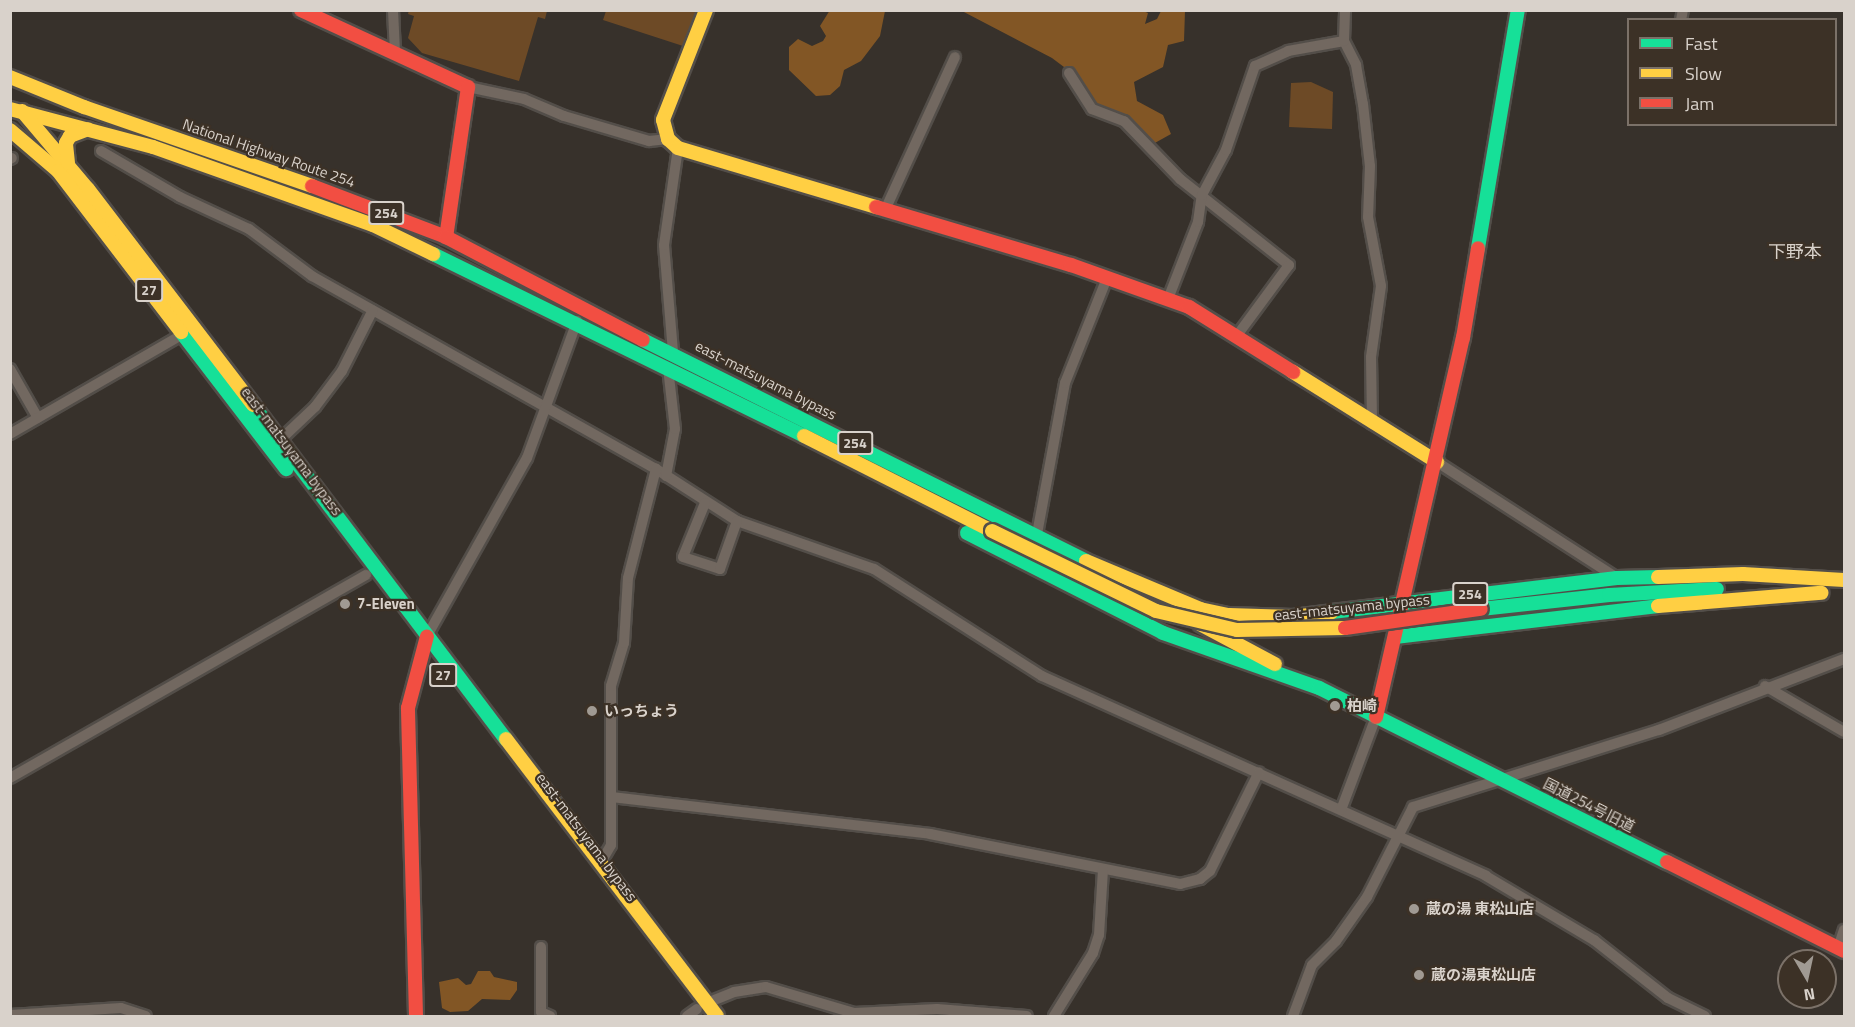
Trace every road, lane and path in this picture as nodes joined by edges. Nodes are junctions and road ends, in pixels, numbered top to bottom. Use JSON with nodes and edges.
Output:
{"nodes":[{"id":1,"x":301,"y":10,"type":"edge"},
{"id":2,"x":393,"y":10,"type":"edge"},
{"id":3,"x":706,"y":10,"type":"edge"},
{"id":4,"x":1345,"y":10,"type":"edge"},
{"id":5,"x":1518,"y":10,"type":"edge"},
{"id":6,"x":1344,"y":41,"type":"junction"},
{"id":7,"x":395,"y":51,"type":"junction"},
{"id":8,"x":955,"y":57,"type":"dead end"},
{"id":9,"x":1068,"y":73,"type":"dead end"},
{"id":10,"x":10,"y":77,"type":"edge"},
{"id":11,"x":468,"y":87,"type":"junction"},
{"id":12,"x":10,"y":101,"type":"edge"},
{"id":13,"x":84,"y":107,"type":"junction"},
{"id":14,"x":10,"y":109,"type":"edge"},
{"id":15,"x":25,"y":113,"type":"junction"},
{"id":16,"x":59,"y":121,"type":"junction"},
{"id":17,"x":88,"y":129,"type":"junction"},
{"id":18,"x":10,"y":130,"type":"edge"},
{"id":19,"x":51,"y":141,"type":"junction"},
{"id":20,"x":673,"y":143,"type":"junction"},
{"id":21,"x":101,"y":151,"type":"dead end"},
{"id":22,"x":63,"y":167,"type":"junction"},
{"id":23,"x":1202,"y":195,"type":"junction"},
{"id":24,"x":885,"y":210,"type":"junction"},
{"id":25,"x":446,"y":237,"type":"junction"},
{"id":26,"x":1107,"y":279,"type":"junction"},
{"id":27,"x":1168,"y":299,"type":"junction"},
{"id":28,"x":373,"y":310,"type":"junction"},
{"id":29,"x":579,"y":316,"type":"junction"},
{"id":30,"x":183,"y":334,"type":"junction"},
{"id":31,"x":1236,"y":337,"type":"junction"},
{"id":32,"x":673,"y":352,"type":"junction"},
{"id":33,"x":668,"y":368,"type":"junction"},
{"id":34,"x":10,"y":369,"type":"edge"},
{"id":35,"x":546,"y":408,"type":"junction"},
{"id":36,"x":39,"y":418,"type":"junction"},
{"id":37,"x":1372,"y":424,"type":"junction"},
{"id":38,"x":10,"y":434,"type":"edge"},
{"id":39,"x":279,"y":441,"type":"junction"},
{"id":40,"x":1437,"y":462,"type":"junction"},
{"id":41,"x":656,"y":470,"type":"junction"},
{"id":42,"x":666,"y":477,"type":"junction"},
{"id":43,"x":705,"y":503,"type":"junction"},
{"id":44,"x":737,"y":521,"type":"junction"},
{"id":45,"x":1037,"y":534,"type":"junction"},
{"id":46,"x":1023,"y":560,"type":"junction"},
{"id":47,"x":366,"y":575,"type":"junction"},
{"id":48,"x":1617,"y":578,"type":"junction"},
{"id":49,"x":1122,"y":579,"type":"junction"},
{"id":50,"x":1845,"y":580,"type":"edge"},
{"id":51,"x":1821,"y":593,"type":"junction"},
{"id":52,"x":1845,"y":594,"type":"edge"},
{"id":53,"x":1402,"y":604,"type":"junction"},
{"id":54,"x":1184,"y":614,"type":"junction"},
{"id":55,"x":1173,"y":637,"type":"junction"},
{"id":56,"x":1395,"y":637,"type":"junction"},
{"id":57,"x":425,"y":643,"type":"junction"},
{"id":58,"x":1845,"y":659,"type":"edge"},
{"id":59,"x":1766,"y":686,"type":"junction"},
{"id":60,"x":1319,"y":688,"type":"junction"},
{"id":61,"x":1376,"y":717,"type":"junction"},
{"id":62,"x":1845,"y":732,"type":"edge"},
{"id":63,"x":1259,"y":772,"type":"junction"},
{"id":64,"x":10,"y":778,"type":"edge"},
{"id":65,"x":1503,"y":780,"type":"junction"},
{"id":66,"x":612,"y":797,"type":"junction"},
{"id":67,"x":1341,"y":810,"type":"junction"},
{"id":68,"x":1397,"y":836,"type":"junction"},
{"id":69,"x":600,"y":864,"type":"junction"},
{"id":70,"x":1103,"y":869,"type":"junction"},
{"id":71,"x":1845,"y":930,"type":"edge"},
{"id":72,"x":541,"y":947,"type":"dead end"},
{"id":73,"x":1841,"y":950,"type":"edge"},
{"id":74,"x":698,"y":1011,"type":"edge"},
{"id":75,"x":10,"y":1015,"type":"edge"},
{"id":76,"x":147,"y":1017,"type":"edge"},
{"id":77,"x":416,"y":1017,"type":"edge"},
{"id":78,"x":549,"y":1017,"type":"edge"},
{"id":79,"x":717,"y":1017,"type":"edge"},
{"id":80,"x":1027,"y":1017,"type":"edge"},
{"id":81,"x":1054,"y":1017,"type":"edge"},
{"id":82,"x":1293,"y":1017,"type":"edge"},
{"id":83,"x":1705,"y":1017,"type":"edge"}],
"edges":[{"from":1,"to":7,"type":"main road"},
{"from":2,"to":7,"type":"street"},
{"from":3,"to":20,"type":"main road"},
{"from":4,"to":6,"type":"street"},
{"from":5,"to":40,"type":"main road"},
{"from":6,"to":23,"type":"street"},
{"from":6,"to":37,"type":"street"},
{"from":7,"to":11,"type":"main road"},
{"from":8,"to":24,"type":"street"},
{"from":9,"to":23,"type":"street"},
{"from":10,"to":13,"type":"main road","name":"National Highway Route 254","number":"254"},
{"from":11,"to":20,"type":"street"},
{"from":11,"to":25,"type":"main road"},
{"from":12,"to":15,"type":"main road","number":"27"},
{"from":13,"to":16,"type":"main road"},
{"from":13,"to":25,"type":"main road","name":"National Highway Route 254","number":"254"},
{"from":14,"to":15,"type":"main road","name":"National Highway Route 254","number":"254"},
{"from":15,"to":16,"type":"main road","name":"National Highway Route 254","number":"254"},
{"from":15,"to":19,"type":"main road","number":"27"},
{"from":16,"to":17,"type":"main road","name":"National Highway Route 254","number":"254"},
{"from":16,"to":19,"type":"main road"},
{"from":17,"to":22,"type":"main road"},
{"from":17,"to":29,"type":"main road","name":"National Highway Route 254","number":"254"},
{"from":18,"to":22,"type":"main road","number":"27"},
{"from":19,"to":22,"type":"main road","number":"27"},
{"from":20,"to":24,"type":"main road"},
{"from":20,"to":32,"type":"street"},
{"from":21,"to":28,"type":"street"},
{"from":22,"to":30,"type":"main road","number":"27"},
{"from":22,"to":39,"type":"main road","number":"27"},
{"from":23,"to":27,"type":"street"},
{"from":23,"to":31,"type":"street"},
{"from":24,"to":26,"type":"main road"},
{"from":25,"to":29,"type":"main road","name":"National Highway Route 254","number":"254"},
{"from":26,"to":27,"type":"main road"},
{"from":26,"to":45,"type":"street"},
{"from":27,"to":31,"type":"main road"},
{"from":28,"to":35,"type":"street"},
{"from":28,"to":39,"type":"street"},
{"from":29,"to":32,"type":"main road","name":"National Highway Route 254","number":"254"},
{"from":29,"to":33,"type":"main road","name":"National Highway Route 254","number":"254"},
{"from":29,"to":35,"type":"street"},
{"from":30,"to":36,"type":"street"},
{"from":30,"to":47,"type":"main road","name":"east-matsuyama bypass","number":"27"},
{"from":31,"to":37,"type":"main road"},
{"from":32,"to":45,"type":"main road","name":"east-matsuyama bypass","number":"254"},
{"from":33,"to":42,"type":"street"},
{"from":33,"to":46,"type":"main road"},
{"from":33,"to":51,"type":"main road","name":"east-matsuyama bypass","number":"254","bridge":true},
{"from":34,"to":36,"type":"street"},
{"from":35,"to":41,"type":"street"},
{"from":35,"to":57,"type":"street"},
{"from":36,"to":38,"type":"street"},
{"from":37,"to":40,"type":"main road"},
{"from":39,"to":57,"type":"main road","number":"27"},
{"from":40,"to":48,"type":"street"},
{"from":40,"to":53,"type":"main road"},
{"from":41,"to":42,"type":"street"},
{"from":41,"to":66,"type":"street"},
{"from":42,"to":43,"type":"street"},
{"from":43,"to":44,"type":"street"},
{"from":43,"to":44,"type":"street"},
{"from":44,"to":63,"type":"street"},
{"from":45,"to":46,"type":"main road"},
{"from":45,"to":49,"type":"main road","name":"east-matsuyama bypass","number":"254"},
{"from":46,"to":55,"type":"main road"},
{"from":47,"to":57,"type":"main road","name":"east-matsuyama bypass","number":"27"},
{"from":47,"to":64,"type":"street"},
{"from":48,"to":50,"type":"main road","name":"east-matsuyama bypass","number":"254"},
{"from":48,"to":53,"type":"main road","name":"east-matsuyama bypass","number":"254"},
{"from":49,"to":53,"type":"main road","name":"east-matsuyama bypass","number":"254"},
{"from":49,"to":54,"type":"main road"},
{"from":51,"to":52,"type":"main road","name":"east-matsuyama bypass","number":"254"},
{"from":51,"to":56,"type":"main road"},
{"from":53,"to":56,"type":"main road"},
{"from":54,"to":55,"type":"main road"},
{"from":54,"to":60,"type":"main road"},
{"from":55,"to":60,"type":"main road"},
{"from":56,"to":61,"type":"main road"},
{"from":57,"to":69,"type":"main road","number":"27"},
{"from":57,"to":74,"type":"main road","name":"east-matsuyama bypass","number":"27"},
{"from":57,"to":77,"type":"main road"},
{"from":58,"to":59,"type":"street"},
{"from":59,"to":62,"type":"street"},
{"from":59,"to":65,"type":"street"},
{"from":60,"to":61,"type":"main road","name":"国道254号旧道"},
{"from":61,"to":65,"type":"main road","name":"国道254号旧道"},
{"from":61,"to":67,"type":"street"},
{"from":63,"to":67,"type":"street"},
{"from":63,"to":70,"type":"street"},
{"from":65,"to":68,"type":"street"},
{"from":65,"to":73,"type":"main road","name":"国道254号旧道"},
{"from":66,"to":69,"type":"street"},
{"from":66,"to":70,"type":"street"},
{"from":67,"to":68,"type":"street"},
{"from":68,"to":82,"type":"street"},
{"from":68,"to":83,"type":"street"},
{"from":69,"to":74,"type":"main road","number":"27"},
{"from":70,"to":81,"type":"street"},
{"from":71,"to":73,"type":"street"},
{"from":72,"to":78,"type":"street"},
{"from":74,"to":79,"type":"main road","number":"27"},
{"from":74,"to":80,"type":"street"},
{"from":75,"to":76,"type":"street"}]}
